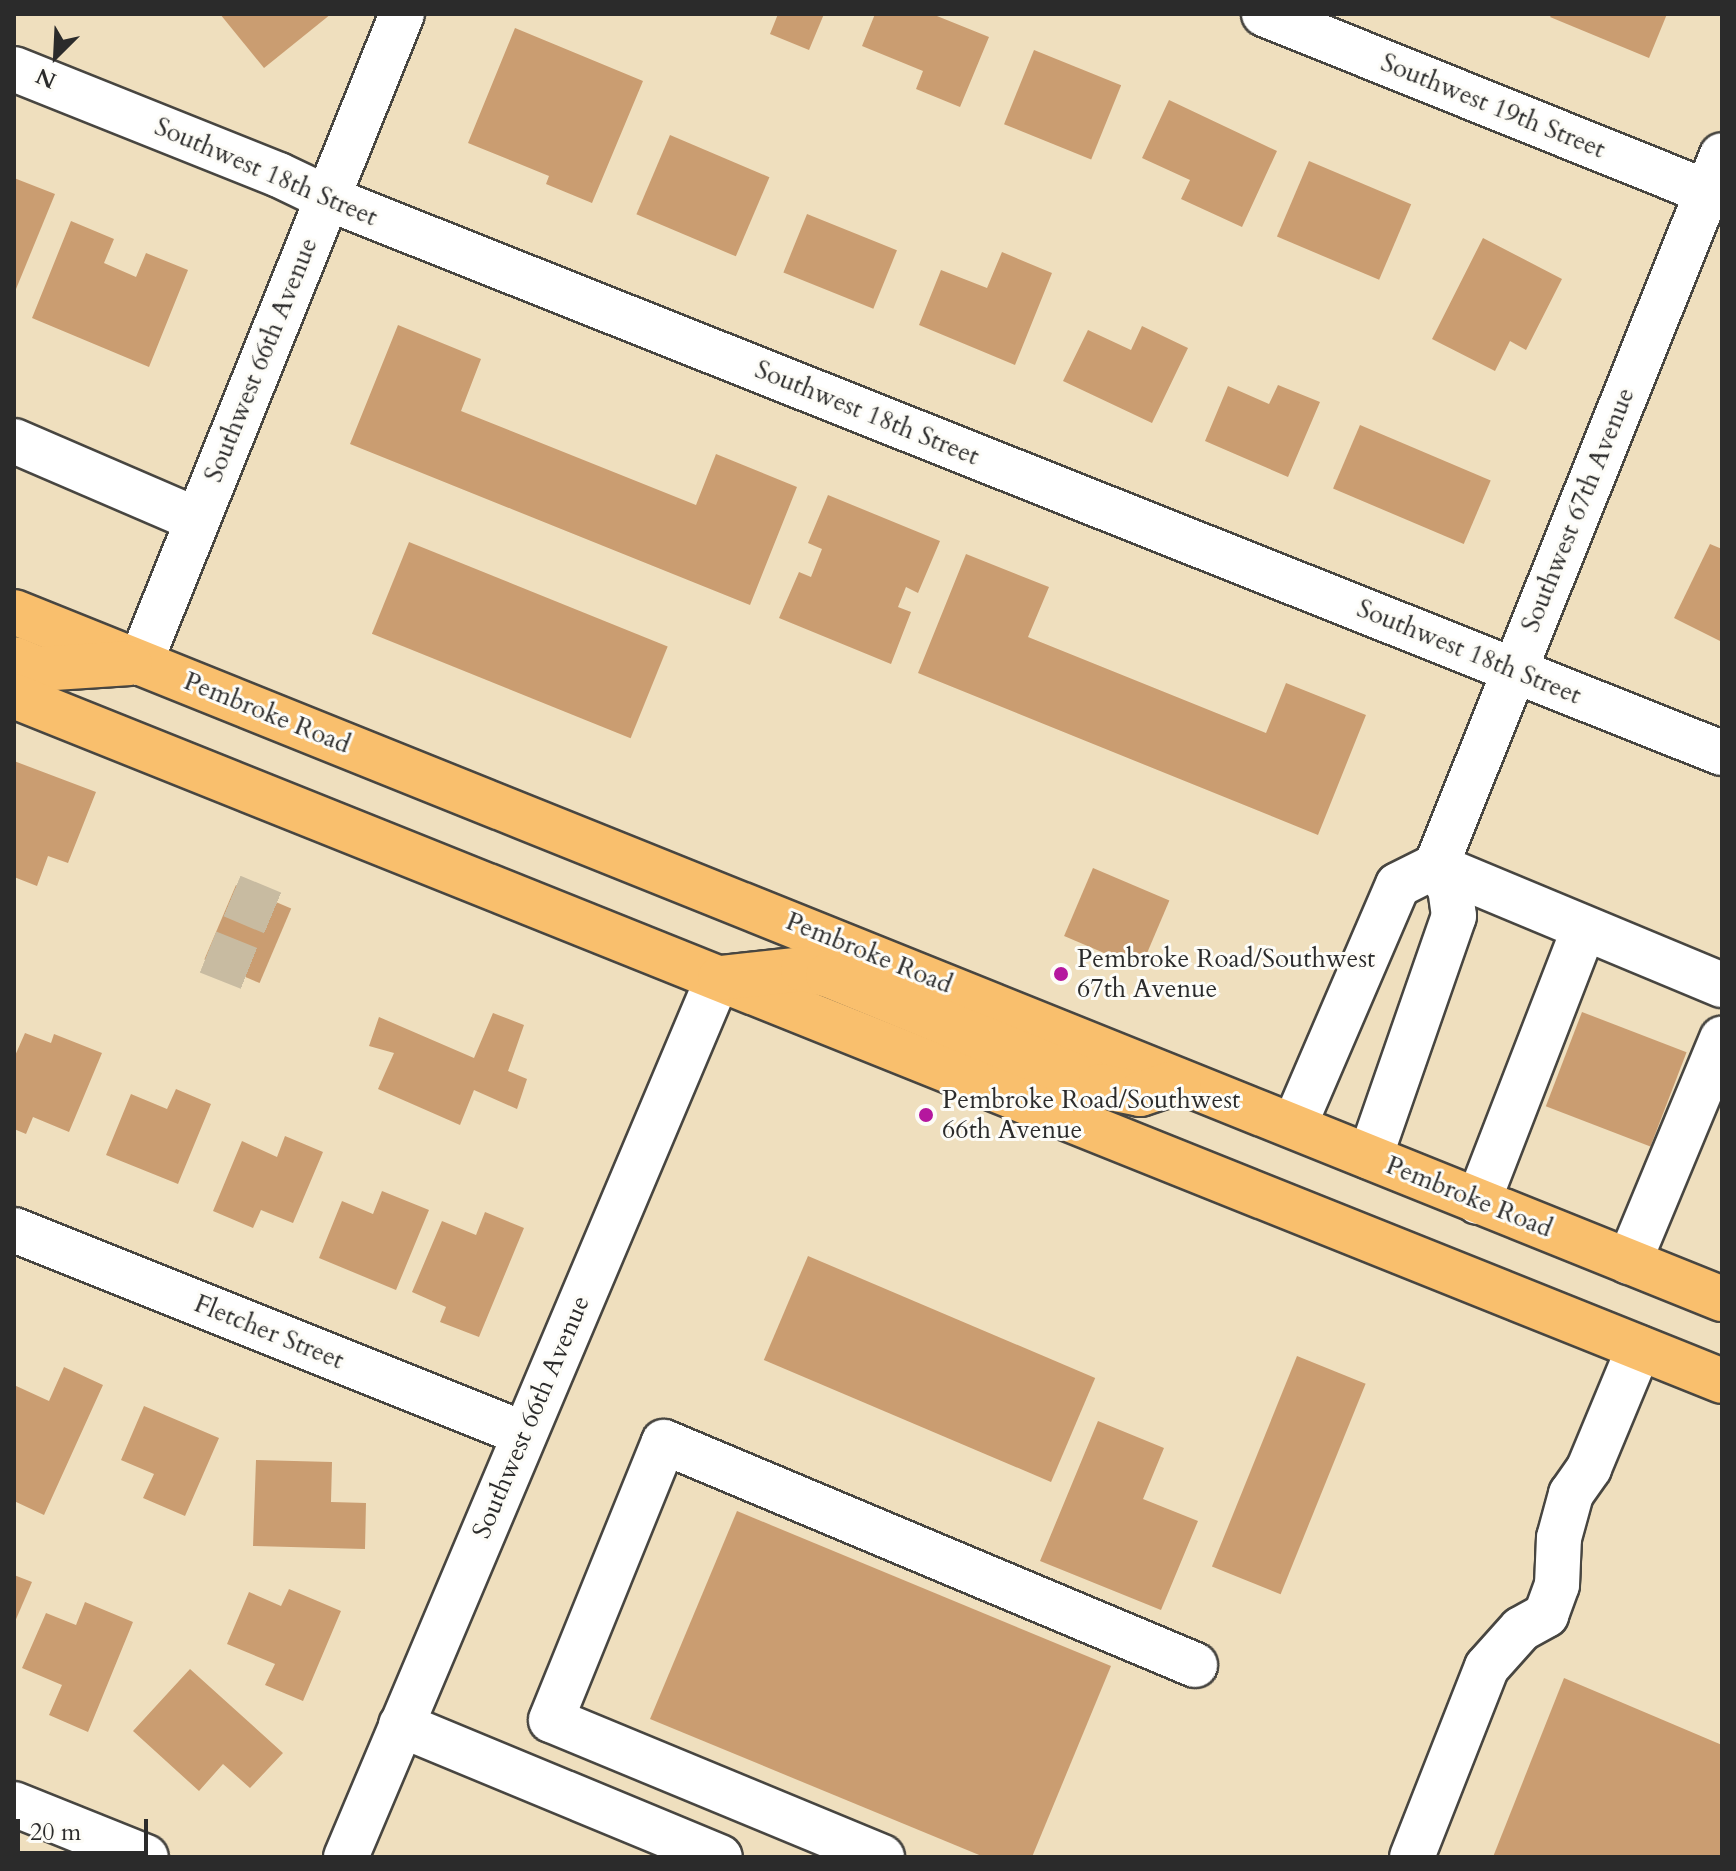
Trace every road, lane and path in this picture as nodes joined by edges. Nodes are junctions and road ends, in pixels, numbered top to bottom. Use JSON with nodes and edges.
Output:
{"nodes":[{"id":1,"x":402,"y":14,"type":"edge"},
{"id":2,"x":1264,"y":14,"type":"edge"},
{"id":3,"x":14,"y":69,"type":"edge"},
{"id":4,"x":1717,"y":181,"type":"edge"},
{"id":5,"x":327,"y":198,"type":"junction"},
{"id":6,"x":14,"y":441,"type":"edge"},
{"id":7,"x":197,"y":520,"type":"junction"},
{"id":8,"x":14,"y":612,"type":"edge"},
{"id":9,"x":14,"y":659,"type":"edge"},
{"id":10,"x":140,"y":663,"type":"junction"},
{"id":11,"x":1514,"y":670,"type":"junction"},
{"id":12,"x":14,"y":696,"type":"edge"},
{"id":13,"x":1722,"y":753,"type":"edge"},
{"id":14,"x":1436,"y":866,"type":"junction"},
{"id":15,"x":1584,"y":929,"type":"junction"},
{"id":16,"x":718,"y":978,"type":"junction"},
{"id":17,"x":1722,"y":985,"type":"edge"},
{"id":18,"x":1722,"y":1039,"type":"edge"},
{"id":19,"x":1179,"y":1081,"type":"junction"},
{"id":20,"x":1294,"y":1126,"type":"junction"},
{"id":21,"x":1370,"y":1157,"type":"junction"},
{"id":22,"x":1478,"y":1202,"type":"junction"},
{"id":23,"x":14,"y":1230,"type":"edge"},
{"id":24,"x":1629,"y":1262,"type":"junction"},
{"id":25,"x":1722,"y":1299,"type":"edge"},
{"id":26,"x":1639,"y":1348,"type":"junction"},
{"id":27,"x":1722,"y":1381,"type":"edge"},
{"id":28,"x":524,"y":1434,"type":"junction"},
{"id":29,"x":1195,"y":1665,"type":"dead end"},
{"id":30,"x":401,"y":1725,"type":"junction"},
{"id":31,"x":14,"y":1804,"type":"edge"},
{"id":32,"x":146,"y":1857,"type":"edge"},
{"id":33,"x":346,"y":1857,"type":"edge"},
{"id":34,"x":720,"y":1857,"type":"edge"},
{"id":35,"x":882,"y":1857,"type":"edge"},
{"id":36,"x":1412,"y":1857,"type":"edge"}],
"edges":[{"from":1,"to":5,"type":"street","name":"Southwest 66th Avenue"},
{"from":2,"to":4,"type":"street","name":"Southwest 19th Street"},
{"from":3,"to":5,"type":"street","name":"Southwest 18th Street"},
{"from":4,"to":11,"type":"street","name":"Southwest 67th Avenue"},
{"from":5,"to":7,"type":"street","name":"Southwest 66th Avenue"},
{"from":5,"to":11,"type":"street","name":"Southwest 18th Street"},
{"from":6,"to":7,"type":"street"},
{"from":7,"to":10,"type":"street","name":"Southwest 66th Avenue"},
{"from":8,"to":10,"type":"main road","name":"Pembroke Road"},
{"from":9,"to":10,"type":"main road"},
{"from":10,"to":19,"type":"main road","name":"Pembroke Road"},
{"from":11,"to":13,"type":"street","name":"Southwest 18th Street"},
{"from":11,"to":14,"type":"street","name":"Southwest 67th Avenue"},
{"from":12,"to":16,"type":"main road"},
{"from":14,"to":15,"type":"street"},
{"from":14,"to":20,"type":"street"},
{"from":14,"to":21,"type":"street"},
{"from":15,"to":17,"type":"street"},
{"from":15,"to":22,"type":"street"},
{"from":16,"to":19,"type":"main road"},
{"from":16,"to":26,"type":"main road"},
{"from":16,"to":28,"type":"street","name":"Southwest 66th Avenue"},
{"from":18,"to":24,"type":"street"},
{"from":19,"to":20,"type":"main road","name":"Pembroke Road"},
{"from":20,"to":21,"type":"main road","name":"Pembroke Road"},
{"from":21,"to":22,"type":"main road","name":"Pembroke Road"},
{"from":22,"to":24,"type":"main road","name":"Pembroke Road"},
{"from":23,"to":28,"type":"street","name":"Fletcher Street"},
{"from":24,"to":25,"type":"main road","name":"Pembroke Road"},
{"from":26,"to":27,"type":"main road"},
{"from":26,"to":36,"type":"street"},
{"from":28,"to":30,"type":"street","name":"Southwest 66th Avenue"},
{"from":29,"to":35,"type":"street"},
{"from":30,"to":33,"type":"street","name":"Southwest 66th Avenue"},
{"from":30,"to":34,"type":"street"},
{"from":31,"to":32,"type":"street"}]}
